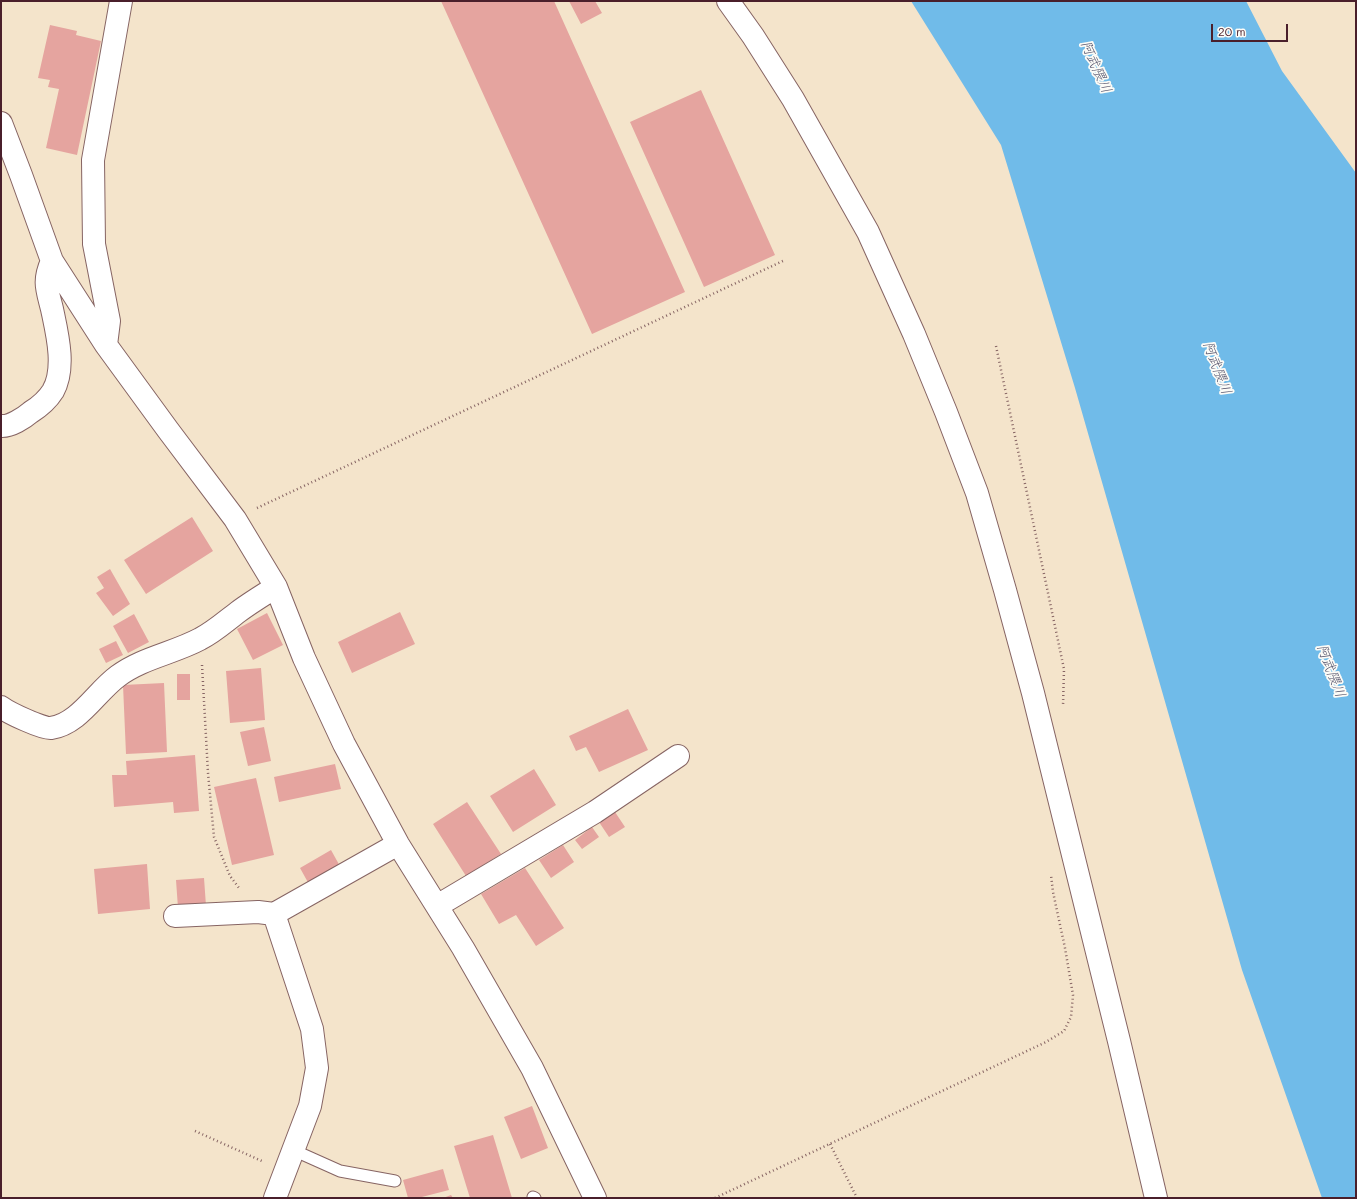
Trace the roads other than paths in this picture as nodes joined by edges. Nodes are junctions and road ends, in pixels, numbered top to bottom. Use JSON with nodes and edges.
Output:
{"nodes":[{"id":1,"x":121,"y":1,"type":"edge"},
{"id":2,"x":728,"y":1,"type":"edge"},
{"id":3,"x":1,"y":123,"type":"edge"},
{"id":4,"x":52,"y":261,"type":"junction"},
{"id":5,"x":106,"y":344,"type":"junction"},
{"id":6,"x":1,"y":426,"type":"edge"},
{"id":7,"x":276,"y":587,"type":"junction"},
{"id":8,"x":1,"y":707,"type":"edge"},
{"id":9,"x":678,"y":756,"type":"dead end"},
{"id":10,"x":398,"y":844,"type":"junction"},
{"id":11,"x":437,"y":906,"type":"junction"},
{"id":12,"x":266,"y":913,"type":"junction"},
{"id":13,"x":175,"y":916,"type":"dead end"},
{"id":14,"x":293,"y":1150,"type":"junction"},
{"id":15,"x":395,"y":1181,"type":"dead end"},
{"id":16,"x":275,"y":1198,"type":"edge"},
{"id":17,"x":596,"y":1198,"type":"edge"},
{"id":18,"x":1156,"y":1198,"type":"edge"}],
"edges":[{"from":1,"to":5,"type":"street"},
{"from":2,"to":18,"type":"street"},
{"from":3,"to":4,"type":"street"},
{"from":4,"to":5,"type":"street"},
{"from":4,"to":6,"type":"street"},
{"from":5,"to":7,"type":"street"},
{"from":7,"to":8,"type":"street"},
{"from":7,"to":10,"type":"street"},
{"from":9,"to":11,"type":"street"},
{"from":10,"to":11,"type":"street"},
{"from":10,"to":12,"type":"street"},
{"from":11,"to":17,"type":"street"},
{"from":12,"to":13,"type":"street"},
{"from":12,"to":14,"type":"street"},
{"from":14,"to":15,"type":"lane"},
{"from":14,"to":16,"type":"street"}]}
